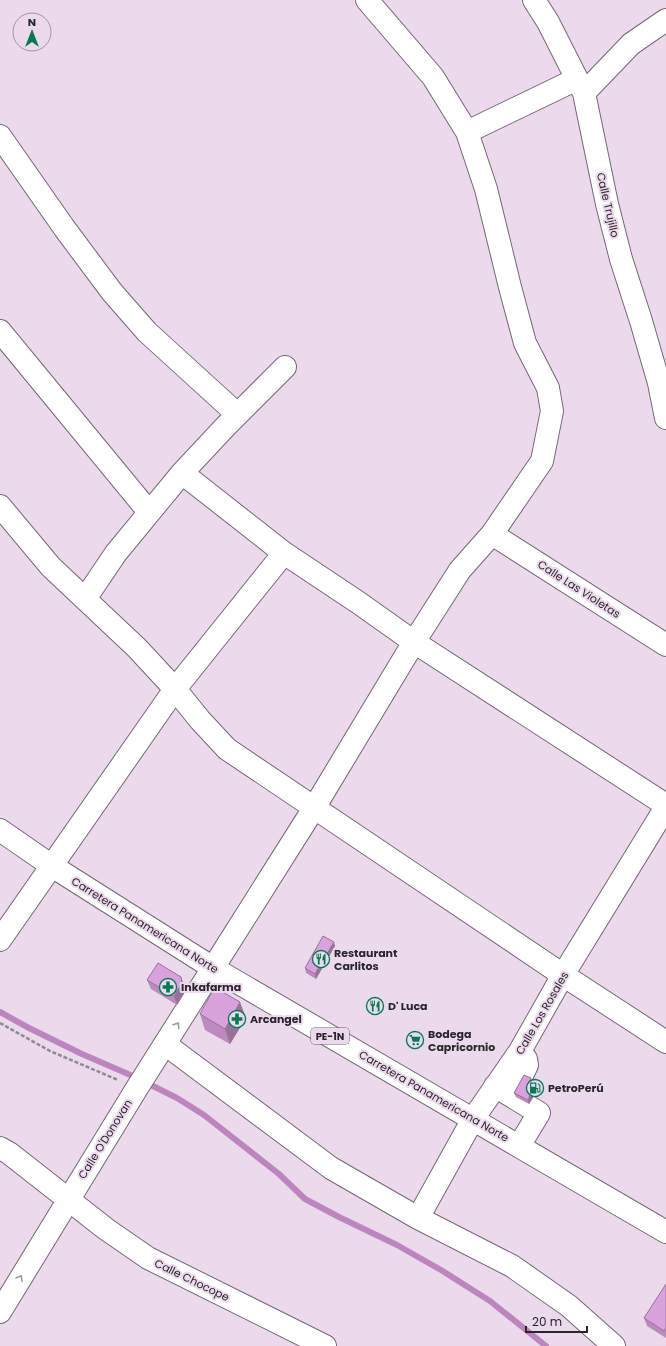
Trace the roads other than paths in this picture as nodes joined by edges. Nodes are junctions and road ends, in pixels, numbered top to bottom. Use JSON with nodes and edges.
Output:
{"nodes":[{"id":1,"x":366,"y":0,"type":"edge"},
{"id":2,"x":534,"y":0,"type":"edge"},
{"id":3,"x":666,"y":20,"type":"edge"},
{"id":4,"x":580,"y":86,"type":"junction"},
{"id":5,"x":467,"y":132,"type":"junction"},
{"id":6,"x":0,"y":136,"type":"edge"},
{"id":7,"x":0,"y":331,"type":"edge"},
{"id":8,"x":285,"y":368,"type":"dead end"},
{"id":9,"x":238,"y":414,"type":"junction"},
{"id":10,"x":666,"y":418,"type":"edge"},
{"id":11,"x":182,"y":472,"type":"junction"},
{"id":12,"x":0,"y":506,"type":"edge"},
{"id":13,"x":149,"y":512,"type":"junction"},
{"id":14,"x":492,"y":534,"type":"junction"},
{"id":15,"x":284,"y":552,"type":"junction"},
{"id":16,"x":85,"y":599,"type":"junction"},
{"id":17,"x":414,"y":642,"type":"junction"},
{"id":18,"x":666,"y":644,"type":"edge"},
{"id":19,"x":175,"y":689,"type":"junction"},
{"id":20,"x":666,"y":806,"type":"edge"},
{"id":21,"x":314,"y":808,"type":"junction"},
{"id":22,"x":0,"y":830,"type":"edge"},
{"id":23,"x":52,"y":866,"type":"junction"},
{"id":24,"x":0,"y":940,"type":"edge"},
{"id":25,"x":214,"y":968,"type":"junction"},
{"id":26,"x":563,"y":975,"type":"junction"},
{"id":27,"x":666,"y":1042,"type":"edge"},
{"id":28,"x":165,"y":1044,"type":"junction"},
{"id":29,"x":504,"y":1091,"type":"junction"},
{"id":30,"x":474,"y":1119,"type":"junction"},
{"id":31,"x":520,"y":1146,"type":"junction"},
{"id":32,"x":0,"y":1148,"type":"edge"},
{"id":33,"x":68,"y":1200,"type":"junction"},
{"id":34,"x":418,"y":1218,"type":"junction"},
{"id":35,"x":666,"y":1232,"type":"edge"},
{"id":36,"x":0,"y":1312,"type":"edge"},
{"id":37,"x":325,"y":1346,"type":"edge"},
{"id":38,"x":614,"y":1346,"type":"edge"}],
"edges":[{"from":1,"to":5,"type":"main road","name":"Calle O'Donovan"},
{"from":2,"to":4,"type":"main road","name":"Calle Trujillo"},
{"from":3,"to":4,"type":"main road"},
{"from":4,"to":5,"type":"main road"},
{"from":4,"to":10,"type":"main road","name":"Calle Trujillo"},
{"from":5,"to":14,"type":"main road","name":"Calle O'Donovan"},
{"from":6,"to":9,"type":"main road"},
{"from":7,"to":13,"type":"main road"},
{"from":8,"to":9,"type":"main road"},
{"from":9,"to":11,"type":"main road"},
{"from":11,"to":13,"type":"main road"},
{"from":11,"to":15,"type":"main road"},
{"from":12,"to":16,"type":"main road"},
{"from":13,"to":16,"type":"main road"},
{"from":14,"to":17,"type":"main road","name":"Calle O'Donovan"},
{"from":14,"to":18,"type":"main road","name":"Calle Las Violetas"},
{"from":15,"to":17,"type":"main road"},
{"from":15,"to":19,"type":"main road"},
{"from":16,"to":19,"type":"main road"},
{"from":17,"to":20,"type":"main road"},
{"from":17,"to":21,"type":"main road","name":"Calle O'Donovan"},
{"from":19,"to":21,"type":"main road"},
{"from":19,"to":23,"type":"main road"},
{"from":20,"to":26,"type":"main road","name":"Calle Los Rosales"},
{"from":21,"to":25,"type":"main road","name":"Calle O'Donovan"},
{"from":21,"to":26,"type":"main road"},
{"from":22,"to":23,"type":"main road","name":"Carretera Panamericana Norte","number":"PE-1N"},
{"from":23,"to":24,"type":"main road"},
{"from":23,"to":25,"type":"main road","name":"Carretera Panamericana Norte","number":"PE-1N"},
{"from":28,"to":25,"type":"main road","name":"Calle O'Donovan","one_way":true},
{"from":25,"to":30,"type":"main road","name":"Carretera Panamericana Norte","number":"PE-1N"},
{"from":26,"to":27,"type":"main road"},
{"from":26,"to":29,"type":"main road","name":"Calle Los Rosales"},
{"from":28,"to":33,"type":"main road","name":"Calle O'Donovan"},
{"from":28,"to":34,"type":"main road"},
{"from":29,"to":30,"type":"main road","name":"Calle Los Rosales"},
{"from":29,"to":31,"type":"main road"},
{"from":30,"to":31,"type":"main road","name":"Carretera Panamericana Norte","number":"PE-1N"},
{"from":30,"to":34,"type":"main road","name":"Calle Los Rosales"},
{"from":31,"to":35,"type":"main road","name":"Carretera Panamericana Norte","number":"PE-1N"},
{"from":32,"to":33,"type":"main road","name":"Calle Chocope"},
{"from":36,"to":33,"type":"main road","name":"Calle O'Donovan","one_way":true},
{"from":33,"to":37,"type":"main road","name":"Calle Chocope"},
{"from":34,"to":38,"type":"main road"}]}
